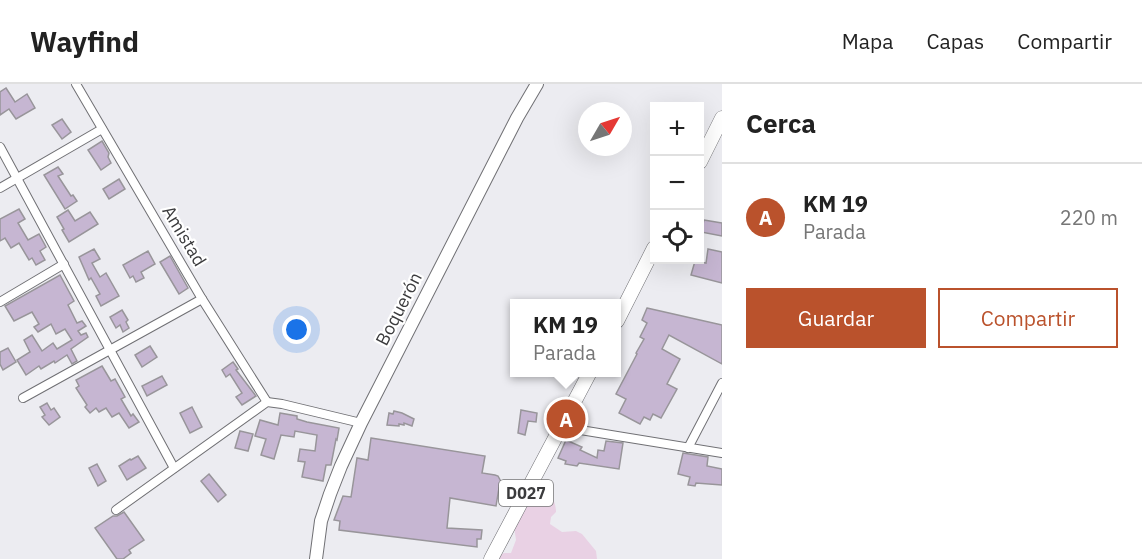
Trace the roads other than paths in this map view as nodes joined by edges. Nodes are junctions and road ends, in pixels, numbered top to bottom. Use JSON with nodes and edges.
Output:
{"nodes":[{"id":1,"x":76,"y":84,"type":"edge"},
{"id":2,"x":537,"y":84,"type":"edge"},
{"id":3,"x":722,"y":118,"type":"edge"},
{"id":4,"x":102,"y":129,"type":"junction"},
{"id":5,"x":0,"y":147,"type":"edge"},
{"id":6,"x":702,"y":156,"type":"edge"},
{"id":7,"x":17,"y":178,"type":"junction"},
{"id":8,"x":0,"y":188,"type":"edge"},
{"id":9,"x":650,"y":256,"type":"edge"},
{"id":10,"x":64,"y":264,"type":"junction"},
{"id":11,"x":202,"y":299,"type":"junction"},
{"id":12,"x":0,"y":302,"type":"edge"},
{"id":13,"x":621,"y":313,"type":"edge"},
{"id":14,"x":110,"y":350,"type":"junction"},
{"id":15,"x":588,"y":377,"type":"edge"},
{"id":16,"x":722,"y":383,"type":"edge"},
{"id":17,"x":23,"y":398,"type":"dead end"},
{"id":18,"x":267,"y":402,"type":"junction"},
{"id":19,"x":361,"y":423,"type":"junction"},
{"id":20,"x":562,"y":428,"type":"junction"},
{"id":21,"x":688,"y":448,"type":"junction"},
{"id":22,"x":722,"y":453,"type":"edge"},
{"id":23,"x":174,"y":468,"type":"junction"},
{"id":24,"x":116,"y":510,"type":"dead end"},
{"id":25,"x":316,"y":559,"type":"edge"},
{"id":26,"x":491,"y":559,"type":"edge"}],
"edges":[{"from":1,"to":4,"type":"street","name":"Amistad"},
{"from":2,"to":19,"type":"street","name":"Boquerón"},
{"from":3,"to":6,"type":"main road"},
{"from":4,"to":7,"type":"street"},
{"from":4,"to":11,"type":"street","name":"Amistad"},
{"from":5,"to":7,"type":"street"},
{"from":7,"to":8,"type":"street"},
{"from":7,"to":10,"type":"street"},
{"from":9,"to":13,"type":"main road"},
{"from":10,"to":12,"type":"street"},
{"from":10,"to":14,"type":"street"},
{"from":11,"to":14,"type":"street"},
{"from":11,"to":18,"type":"street","name":"Amistad"},
{"from":14,"to":17,"type":"street"},
{"from":14,"to":23,"type":"street"},
{"from":15,"to":20,"type":"main road","number":"D027"},
{"from":16,"to":21,"type":"street"},
{"from":18,"to":19,"type":"street"},
{"from":18,"to":23,"type":"street"},
{"from":19,"to":25,"type":"street","name":"Boquerón"},
{"from":20,"to":21,"type":"street"},
{"from":20,"to":26,"type":"main road","number":"D027"},
{"from":21,"to":22,"type":"street"},
{"from":23,"to":24,"type":"street"}]}
